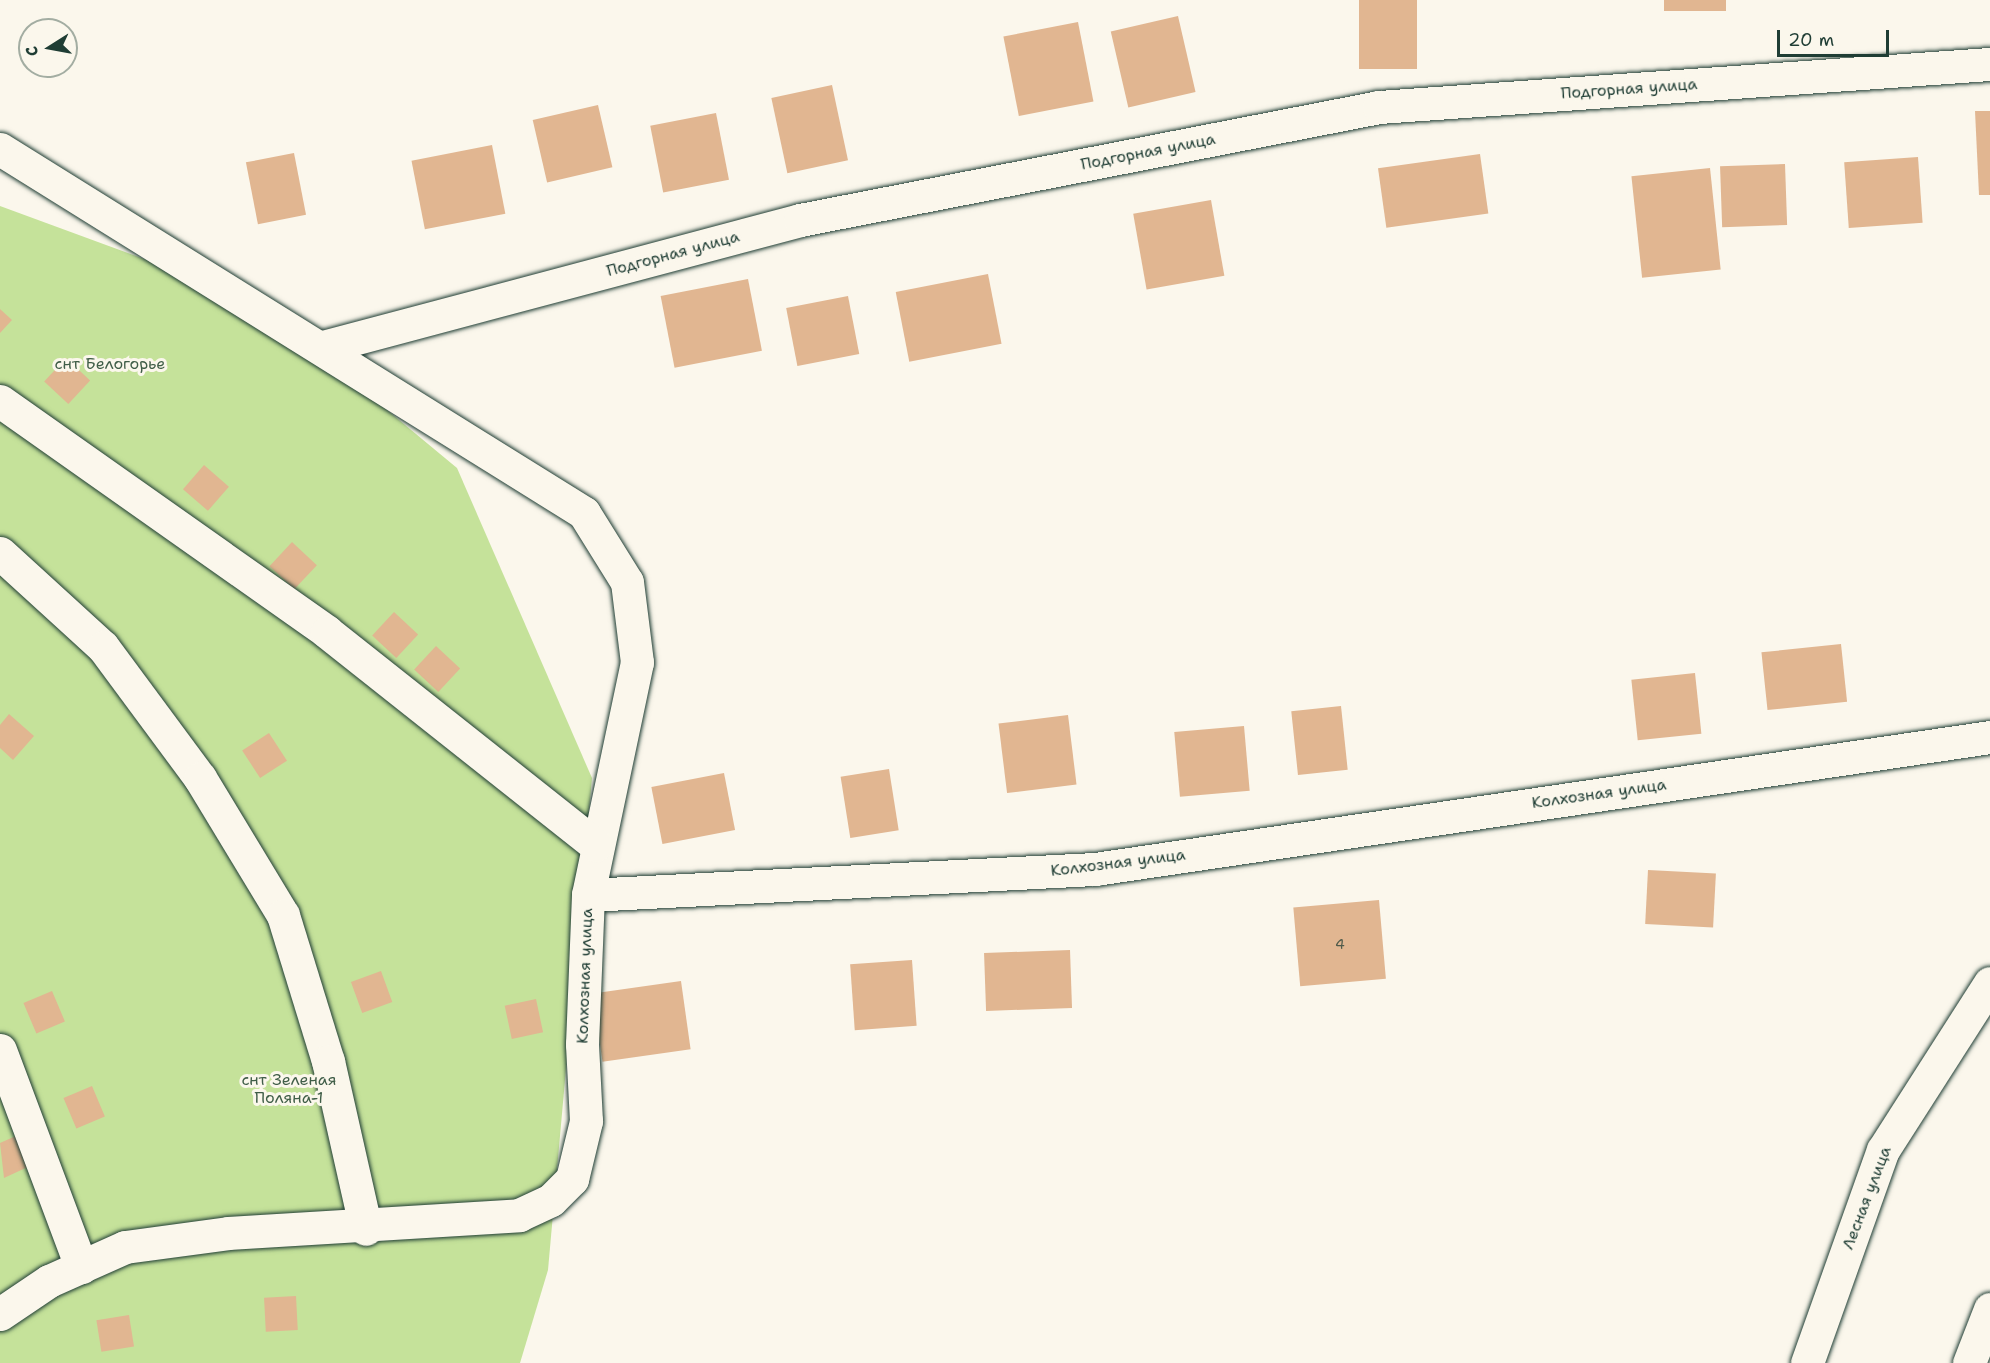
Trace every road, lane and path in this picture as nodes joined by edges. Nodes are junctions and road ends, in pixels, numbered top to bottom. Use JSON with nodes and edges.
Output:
{"nodes":[{"id":1,"x":1990,"y":64,"type":"edge"},
{"id":2,"x":0,"y":149,"type":"edge"},
{"id":3,"x":323,"y":347,"type":"junction"},
{"id":4,"x":0,"y":402,"type":"edge"},
{"id":5,"x":0,"y":553,"type":"edge"},
{"id":6,"x":1990,"y":737,"type":"edge"},
{"id":7,"x":596,"y":845,"type":"junction"},
{"id":8,"x":588,"y":895,"type":"junction"},
{"id":9,"x":1990,"y":983,"type":"edge"},
{"id":10,"x":0,"y":1050,"type":"edge"},
{"id":11,"x":366,"y":1229,"type":"junction"},
{"id":12,"x":81,"y":1267,"type":"junction"},
{"id":13,"x":1990,"y":1309,"type":"edge"},
{"id":14,"x":0,"y":1314,"type":"edge"},
{"id":15,"x":1807,"y":1363,"type":"edge"},
{"id":16,"x":1970,"y":1363,"type":"edge"}],
"edges":[{"from":1,"to":3,"type":"street","name":"Подгорная улица"},
{"from":2,"to":3,"type":"street"},
{"from":3,"to":7,"type":"street"},
{"from":4,"to":7,"type":"street"},
{"from":5,"to":11,"type":"street"},
{"from":6,"to":8,"type":"street","name":"Колхозная улица"},
{"from":7,"to":8,"type":"street"},
{"from":8,"to":11,"type":"street","name":"Колхозная улица"},
{"from":9,"to":15,"type":"street","name":"Лесная улица"},
{"from":10,"to":12,"type":"street"},
{"from":11,"to":12,"type":"street","name":"Колхозная улица"},
{"from":12,"to":14,"type":"street","name":"Колхозная улица"},
{"from":13,"to":16,"type":"street"}]}
